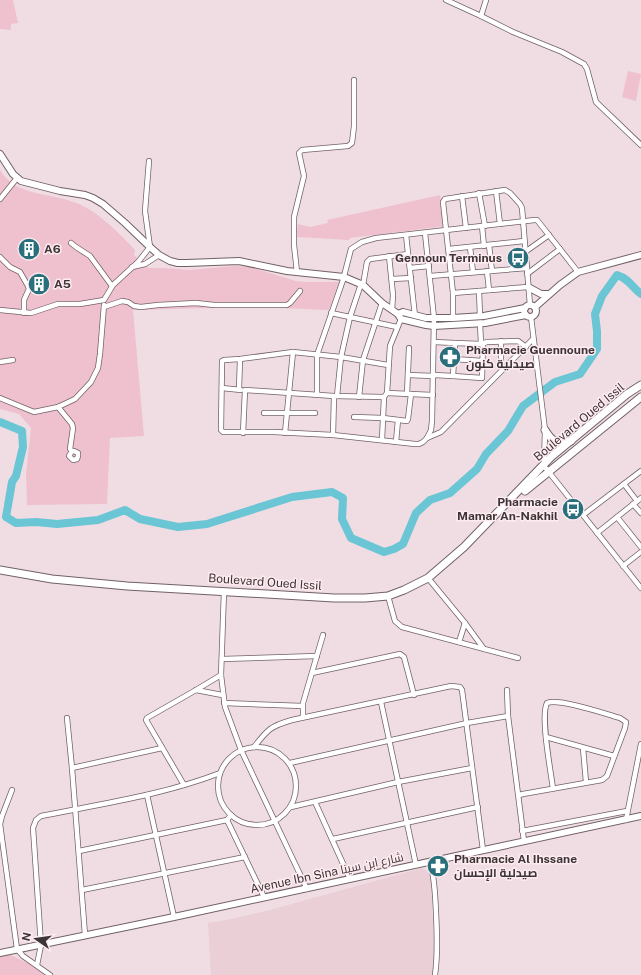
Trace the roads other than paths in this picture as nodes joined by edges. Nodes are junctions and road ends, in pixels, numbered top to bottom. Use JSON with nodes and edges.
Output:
{"nodes":[{"id":1,"x":446,"y":0,"type":"edge"},
{"id":2,"x":486,"y":0,"type":"edge"},
{"id":3,"x":481,"y":16,"type":"junction"},
{"id":4,"x":354,"y":80,"type":"dead end"},
{"id":5,"x":641,"y":145,"type":"edge"},
{"id":6,"x":0,"y":154,"type":"edge"},
{"id":7,"x":149,"y":161,"type":"dead end"},
{"id":8,"x":17,"y":178,"type":"junction"},
{"id":9,"x":496,"y":191,"type":"junction"},
{"id":10,"x":479,"y":193,"type":"junction"},
{"id":11,"x":462,"y":196,"type":"junction"},
{"id":12,"x":0,"y":199,"type":"edge"},
{"id":13,"x":522,"y":221,"type":"junction"},
{"id":14,"x":500,"y":224,"type":"junction"},
{"id":15,"x":483,"y":226,"type":"junction"},
{"id":16,"x":466,"y":228,"type":"junction"},
{"id":17,"x":447,"y":230,"type":"junction"},
{"id":18,"x":425,"y":233,"type":"junction"},
{"id":19,"x":406,"y":235,"type":"junction"},
{"id":20,"x":549,"y":235,"type":"junction"},
{"id":21,"x":524,"y":241,"type":"junction"},
{"id":22,"x":71,"y":243,"type":"dead end"},
{"id":23,"x":487,"y":246,"type":"junction"},
{"id":24,"x":150,"y":247,"type":"junction"},
{"id":25,"x":470,"y":247,"type":"junction"},
{"id":26,"x":449,"y":249,"type":"junction"},
{"id":27,"x":560,"y":249,"type":"junction"},
{"id":28,"x":525,"y":252,"type":"junction"},
{"id":29,"x":408,"y":254,"type":"junction"},
{"id":30,"x":159,"y":255,"type":"junction"},
{"id":31,"x":641,"y":255,"type":"edge"},
{"id":32,"x":389,"y":256,"type":"junction"},
{"id":33,"x":0,"y":257,"type":"edge"},
{"id":34,"x":428,"y":266,"type":"junction"},
{"id":35,"x":132,"y":267,"type":"junction"},
{"id":36,"x":410,"y":268,"type":"junction"},
{"id":37,"x":527,"y":268,"type":"junction"},
{"id":38,"x":492,"y":271,"type":"junction"},
{"id":39,"x":297,"y":272,"type":"junction"},
{"id":40,"x":473,"y":272,"type":"junction"},
{"id":41,"x":487,"y":272,"type":"junction"},
{"id":42,"x":578,"y":272,"type":"junction"},
{"id":43,"x":451,"y":274,"type":"junction"},
{"id":44,"x":527,"y":274,"type":"junction"},
{"id":45,"x":430,"y":276,"type":"junction"},
{"id":46,"x":344,"y":277,"type":"junction"},
{"id":47,"x":411,"y":278,"type":"junction"},
{"id":48,"x":392,"y":279,"type":"junction"},
{"id":49,"x":362,"y":284,"type":"junction"},
{"id":50,"x":112,"y":286,"type":"junction"},
{"id":51,"x":528,"y":287,"type":"junction"},
{"id":52,"x":300,"y":290,"type":"dead end"},
{"id":53,"x":489,"y":290,"type":"junction"},
{"id":54,"x":479,"y":292,"type":"junction"},
{"id":55,"x":453,"y":293,"type":"junction"},
{"id":56,"x":549,"y":294,"type":"junction"},
{"id":57,"x":104,"y":300,"type":"junction"},
{"id":58,"x":382,"y":303,"type":"junction"},
{"id":59,"x":104,"y":307,"type":"junction"},
{"id":60,"x":0,"y":310,"type":"edge"},
{"id":61,"x":392,"y":310,"type":"junction"},
{"id":62,"x":529,"y":310,"type":"junction"},
{"id":63,"x":24,"y":313,"type":"junction"},
{"id":64,"x":332,"y":313,"type":"junction"},
{"id":65,"x":350,"y":316,"type":"junction"},
{"id":66,"x":399,"y":316,"type":"junction"},
{"id":67,"x":415,"y":316,"type":"junction"},
{"id":68,"x":480,"y":316,"type":"junction"},
{"id":69,"x":434,"y":318,"type":"junction"},
{"id":70,"x":453,"y":318,"type":"junction"},
{"id":71,"x":376,"y":322,"type":"junction"},
{"id":72,"x":480,"y":323,"type":"junction"},
{"id":73,"x":397,"y":326,"type":"junction"},
{"id":74,"x":434,"y":326,"type":"junction"},
{"id":75,"x":534,"y":339,"type":"junction"},
{"id":76,"x":501,"y":341,"type":"junction"},
{"id":77,"x":434,"y":342,"type":"junction"},
{"id":78,"x":455,"y":343,"type":"junction"},
{"id":79,"x":482,"y":344,"type":"junction"},
{"id":80,"x":526,"y":347,"type":"junction"},
{"id":81,"x":409,"y":348,"type":"dead end"},
{"id":82,"x":293,"y":352,"type":"junction"},
{"id":83,"x":317,"y":355,"type":"junction"},
{"id":84,"x":341,"y":357,"type":"junction"},
{"id":85,"x":240,"y":359,"type":"junction"},
{"id":86,"x":454,"y":359,"type":"junction"},
{"id":87,"x":13,"y":360,"type":"dead end"},
{"id":88,"x":363,"y":360,"type":"junction"},
{"id":89,"x":482,"y":361,"type":"junction"},
{"id":90,"x":0,"y":362,"type":"edge"},
{"id":91,"x":388,"y":365,"type":"junction"},
{"id":92,"x":504,"y":369,"type":"junction"},
{"id":93,"x":408,"y":375,"type":"junction"},
{"id":94,"x":434,"y":376,"type":"junction"},
{"id":95,"x":453,"y":376,"type":"junction"},
{"id":96,"x":482,"y":377,"type":"junction"},
{"id":97,"x":490,"y":383,"type":"junction"},
{"id":98,"x":641,"y":385,"type":"edge"},
{"id":99,"x":222,"y":388,"type":"junction"},
{"id":100,"x":242,"y":390,"type":"junction"},
{"id":101,"x":289,"y":392,"type":"junction"},
{"id":102,"x":317,"y":394,"type":"junction"},
{"id":103,"x":409,"y":394,"type":"junction"},
{"id":104,"x":386,"y":395,"type":"junction"},
{"id":105,"x":433,"y":395,"type":"junction"},
{"id":106,"x":336,"y":396,"type":"junction"},
{"id":107,"x":359,"y":397,"type":"junction"},
{"id":108,"x":641,"y":397,"type":"edge"},
{"id":109,"x":0,"y":398,"type":"edge"},
{"id":110,"x":58,"y":407,"type":"junction"},
{"id":111,"x":287,"y":412,"type":"junction"},
{"id":112,"x":264,"y":413,"type":"dead end"},
{"id":113,"x":315,"y":413,"type":"dead end"},
{"id":114,"x":354,"y":416,"type":"dead end"},
{"id":115,"x":383,"y":418,"type":"junction"},
{"id":116,"x":398,"y":420,"type":"junction"},
{"id":117,"x":545,"y":430,"type":"junction"},
{"id":118,"x":243,"y":432,"type":"junction"},
{"id":119,"x":285,"y":433,"type":"junction"},
{"id":120,"x":333,"y":435,"type":"junction"},
{"id":121,"x":427,"y":438,"type":"junction"},
{"id":122,"x":382,"y":440,"type":"junction"},
{"id":123,"x":571,"y":441,"type":"junction"},
{"id":124,"x":396,"y":442,"type":"junction"},
{"id":125,"x":72,"y":451,"type":"dead end"},
{"id":126,"x":546,"y":469,"type":"junction"},
{"id":127,"x":641,"y":470,"type":"edge"},
{"id":128,"x":624,"y":484,"type":"junction"},
{"id":129,"x":637,"y":501,"type":"edge"},
{"id":130,"x":641,"y":513,"type":"edge"},
{"id":131,"x":583,"y":516,"type":"junction"},
{"id":132,"x":617,"y":517,"type":"junction"},
{"id":133,"x":597,"y":533,"type":"junction"},
{"id":134,"x":641,"y":547,"type":"edge"},
{"id":135,"x":641,"y":552,"type":"edge"},
{"id":136,"x":623,"y":566,"type":"junction"},
{"id":137,"x":0,"y":570,"type":"edge"},
{"id":138,"x":428,"y":578,"type":"junction"},
{"id":139,"x":641,"y":588,"type":"edge"},
{"id":140,"x":224,"y":591,"type":"junction"},
{"id":141,"x":388,"y":596,"type":"junction"},
{"id":142,"x":465,"y":623,"type":"junction"},
{"id":143,"x":323,"y":636,"type":"dead end"},
{"id":144,"x":458,"y":642,"type":"junction"},
{"id":145,"x":484,"y":648,"type":"junction"},
{"id":146,"x":317,"y":656,"type":"junction"},
{"id":147,"x":518,"y":658,"type":"dead end"},
{"id":148,"x":222,"y":659,"type":"junction"},
{"id":149,"x":312,"y":673,"type":"junction"},
{"id":150,"x":221,"y":674,"type":"junction"},
{"id":151,"x":196,"y":690,"type":"junction"},
{"id":152,"x":507,"y":690,"type":"dead end"},
{"id":153,"x":222,"y":695,"type":"junction"},
{"id":154,"x":414,"y":695,"type":"junction"},
{"id":155,"x":381,"y":702,"type":"junction"},
{"id":156,"x":224,"y":703,"type":"junction"},
{"id":157,"x":303,"y":706,"type":"junction"},
{"id":158,"x":508,"y":716,"type":"junction"},
{"id":159,"x":67,"y":718,"type":"dead end"},
{"id":160,"x":303,"y":718,"type":"junction"},
{"id":161,"x":467,"y":723,"type":"junction"},
{"id":162,"x":546,"y":737,"type":"junction"},
{"id":163,"x":389,"y":741,"type":"junction"},
{"id":164,"x":641,"y":744,"type":"edge"},
{"id":165,"x":254,"y":747,"type":"junction"},
{"id":166,"x":162,"y":748,"type":"junction"},
{"id":167,"x":583,"y":748,"type":"junction"},
{"id":168,"x":241,"y":750,"type":"junction"},
{"id":169,"x":614,"y":756,"type":"junction"},
{"id":170,"x":290,"y":763,"type":"junction"},
{"id":171,"x":72,"y":768,"type":"junction"},
{"id":172,"x":472,"y":768,"type":"junction"},
{"id":173,"x":220,"y":773,"type":"junction"},
{"id":174,"x":398,"y":782,"type":"junction"},
{"id":175,"x":586,"y":782,"type":"junction"},
{"id":176,"x":184,"y":785,"type":"junction"},
{"id":177,"x":553,"y":789,"type":"junction"},
{"id":178,"x":12,"y":790,"type":"dead end"},
{"id":179,"x":147,"y":795,"type":"junction"},
{"id":180,"x":519,"y":795,"type":"junction"},
{"id":181,"x":316,"y":802,"type":"junction"},
{"id":182,"x":291,"y":807,"type":"junction"},
{"id":183,"x":478,"y":807,"type":"junction"},
{"id":184,"x":76,"y":809,"type":"junction"},
{"id":185,"x":627,"y":811,"type":"junction"},
{"id":186,"x":231,"y":815,"type":"junction"},
{"id":187,"x":641,"y":816,"type":"edge"},
{"id":188,"x":227,"y":820,"type":"junction"},
{"id":189,"x":626,"y":820,"type":"junction"},
{"id":190,"x":275,"y":821,"type":"junction"},
{"id":191,"x":407,"y":822,"type":"junction"},
{"id":192,"x":522,"y":832,"type":"junction"},
{"id":193,"x":156,"y":835,"type":"junction"},
{"id":194,"x":333,"y":839,"type":"junction"},
{"id":195,"x":524,"y":840,"type":"junction"},
{"id":196,"x":483,"y":850,"type":"junction"},
{"id":197,"x":79,"y":851,"type":"junction"},
{"id":198,"x":245,"y":857,"type":"junction"},
{"id":199,"x":430,"y":863,"type":"junction"},
{"id":200,"x":416,"y":865,"type":"junction"},
{"id":201,"x":164,"y":874,"type":"junction"},
{"id":202,"x":350,"y":879,"type":"junction"},
{"id":203,"x":307,"y":889,"type":"junction"},
{"id":204,"x":82,"y":890,"type":"junction"},
{"id":205,"x":264,"y":897,"type":"junction"},
{"id":206,"x":174,"y":918,"type":"junction"},
{"id":207,"x":86,"y":935,"type":"junction"},
{"id":208,"x":41,"y":945,"type":"junction"},
{"id":209,"x":17,"y":949,"type":"junction"},
{"id":210,"x":0,"y":953,"type":"edge"},
{"id":211,"x":37,"y":965,"type":"junction"},
{"id":212,"x":50,"y":975,"type":"edge"},
{"id":213,"x":435,"y":975,"type":"edge"}],
"edges":[{"from":1,"to":3,"type":"street"},
{"from":2,"to":3,"type":"street"},
{"from":3,"to":5,"type":"street"},
{"from":4,"to":39,"type":"street"},
{"from":6,"to":8,"type":"street"},
{"from":7,"to":24,"type":"street"},
{"from":8,"to":12,"type":"street"},
{"from":8,"to":24,"type":"street"},
{"from":9,"to":10,"type":"street"},
{"from":9,"to":13,"type":"street"},
{"from":9,"to":14,"type":"street"},
{"from":10,"to":11,"type":"street"},
{"from":10,"to":15,"type":"street"},
{"from":11,"to":16,"type":"street"},
{"from":11,"to":17,"type":"street"},
{"from":13,"to":14,"type":"street"},
{"from":13,"to":20,"type":"street"},
{"from":13,"to":21,"type":"street"},
{"from":14,"to":15,"type":"street"},
{"from":15,"to":16,"type":"street"},
{"from":15,"to":23,"type":"street"},
{"from":16,"to":17,"type":"street"},
{"from":17,"to":18,"type":"street"},
{"from":17,"to":26,"type":"street"},
{"from":18,"to":19,"type":"street"},
{"from":18,"to":34,"type":"street"},
{"from":19,"to":29,"type":"street"},
{"from":19,"to":46,"type":"street"},
{"from":20,"to":27,"type":"street"},
{"from":20,"to":28,"type":"street"},
{"from":21,"to":23,"type":"street"},
{"from":21,"to":28,"type":"street"},
{"from":22,"to":50,"type":"street"},
{"from":23,"to":25,"type":"street"},
{"from":23,"to":38,"type":"street"},
{"from":24,"to":30,"type":"street"},
{"from":24,"to":35,"type":"street"},
{"from":25,"to":26,"type":"street"},
{"from":25,"to":40,"type":"street"},
{"from":26,"to":43,"type":"street"},
{"from":27,"to":42,"type":"street"},
{"from":27,"to":44,"type":"street"},
{"from":28,"to":37,"type":"street"},
{"from":29,"to":32,"type":"street"},
{"from":29,"to":36,"type":"street"},
{"from":30,"to":35,"type":"street"},
{"from":30,"to":39,"type":"street"},
{"from":31,"to":42,"type":"street"},
{"from":32,"to":48,"type":"street"},
{"from":32,"to":49,"type":"street"},
{"from":33,"to":63,"type":"street"},
{"from":34,"to":36,"type":"street"},
{"from":34,"to":45,"type":"street"},
{"from":35,"to":50,"type":"street"},
{"from":36,"to":47,"type":"street"},
{"from":37,"to":38,"type":"street"},
{"from":37,"to":44,"type":"street"},
{"from":38,"to":41,"type":"street"},
{"from":39,"to":46,"type":"street"},
{"from":40,"to":41,"type":"street"},
{"from":40,"to":43,"type":"street"},
{"from":41,"to":53,"type":"street"},
{"from":42,"to":56,"type":"street"},
{"from":43,"to":45,"type":"street"},
{"from":43,"to":55,"type":"street"},
{"from":44,"to":51,"type":"street"},
{"from":45,"to":69,"type":"street"},
{"from":46,"to":49,"type":"street"},
{"from":46,"to":64,"type":"street"},
{"from":47,"to":48,"type":"street"},
{"from":47,"to":67,"type":"street"},
{"from":48,"to":61,"type":"street"},
{"from":49,"to":58,"type":"street"},
{"from":49,"to":65,"type":"street"},
{"from":50,"to":57,"type":"street"},
{"from":51,"to":53,"type":"street"},
{"from":51,"to":56,"type":"street"},
{"from":51,"to":62,"type":"street"},
{"from":52,"to":59,"type":"street"},
{"from":53,"to":54,"type":"street"},
{"from":54,"to":55,"type":"street"},
{"from":54,"to":68,"type":"street"},
{"from":55,"to":70,"type":"street"},
{"from":56,"to":62,"type":"street"},
{"from":57,"to":59,"type":"street"},
{"from":57,"to":63,"type":"street"},
{"from":58,"to":61,"type":"street"},
{"from":58,"to":71,"type":"street"},
{"from":59,"to":110,"type":"street"},
{"from":60,"to":63,"type":"street"},
{"from":61,"to":66,"type":"street"},
{"from":62,"to":68,"type":"street"},
{"from":62,"to":72,"type":"street"},
{"from":62,"to":75,"type":"street"},
{"from":64,"to":65,"type":"street"},
{"from":64,"to":83,"type":"street"},
{"from":65,"to":71,"type":"street"},
{"from":65,"to":84,"type":"street"},
{"from":66,"to":67,"type":"street"},
{"from":66,"to":73,"type":"street"},
{"from":66,"to":74,"type":"street"},
{"from":67,"to":69,"type":"street"},
{"from":68,"to":70,"type":"street"},
{"from":69,"to":70,"type":"street"},
{"from":69,"to":74,"type":"street"},
{"from":71,"to":73,"type":"street"},
{"from":71,"to":88,"type":"street"},
{"from":72,"to":74,"type":"street"},
{"from":72,"to":79,"type":"street"},
{"from":73,"to":91,"type":"street"},
{"from":74,"to":77,"type":"street"},
{"from":75,"to":80,"type":"street"},
{"from":75,"to":117,"type":"street"},
{"from":76,"to":79,"type":"street"},
{"from":76,"to":80,"type":"street"},
{"from":76,"to":92,"type":"street"},
{"from":77,"to":78,"type":"street"},
{"from":77,"to":94,"type":"street"},
{"from":78,"to":79,"type":"street"},
{"from":78,"to":86,"type":"street"},
{"from":79,"to":89,"type":"street"},
{"from":80,"to":92,"type":"street"},
{"from":81,"to":93,"type":"street"},
{"from":82,"to":83,"type":"street"},
{"from":82,"to":85,"type":"street"},
{"from":82,"to":101,"type":"street"},
{"from":83,"to":84,"type":"street"},
{"from":83,"to":102,"type":"street"},
{"from":84,"to":88,"type":"street"},
{"from":84,"to":106,"type":"street"},
{"from":85,"to":99,"type":"street"},
{"from":85,"to":100,"type":"street"},
{"from":86,"to":89,"type":"street"},
{"from":86,"to":95,"type":"street"},
{"from":87,"to":90,"type":"street"},
{"from":88,"to":91,"type":"street"},
{"from":88,"to":107,"type":"street"},
{"from":89,"to":96,"type":"street"},
{"from":91,"to":104,"type":"street"},
{"from":92,"to":97,"type":"street"},
{"from":93,"to":94,"type":"street"},
{"from":93,"to":103,"type":"street"},
{"from":94,"to":95,"type":"street"},
{"from":94,"to":105,"type":"street"},
{"from":95,"to":96,"type":"street"},
{"from":96,"to":97,"type":"street"},
{"from":97,"to":121,"type":"street"},
{"from":98,"to":123,"type":"main road","name":"Boulevard Oued Issil"},
{"from":99,"to":100,"type":"street"},
{"from":99,"to":118,"type":"street"},
{"from":100,"to":101,"type":"street"},
{"from":100,"to":118,"type":"street"},
{"from":101,"to":102,"type":"street"},
{"from":101,"to":111,"type":"street"},
{"from":102,"to":106,"type":"street"},
{"from":103,"to":104,"type":"street"},
{"from":103,"to":105,"type":"street"},
{"from":103,"to":116,"type":"street"},
{"from":104,"to":107,"type":"street"},
{"from":104,"to":115,"type":"street"},
{"from":105,"to":121,"type":"street"},
{"from":106,"to":107,"type":"street"},
{"from":106,"to":120,"type":"street"},
{"from":108,"to":126,"type":"main road","name":"Boulevard Oued Issil"},
{"from":109,"to":110,"type":"street"},
{"from":110,"to":125,"type":"street"},
{"from":111,"to":112,"type":"street"},
{"from":111,"to":113,"type":"street"},
{"from":111,"to":119,"type":"street"},
{"from":114,"to":115,"type":"street"},
{"from":115,"to":116,"type":"street"},
{"from":115,"to":122,"type":"street"},
{"from":116,"to":124,"type":"street"},
{"from":117,"to":123,"type":"main road"},
{"from":117,"to":126,"type":"street"},
{"from":118,"to":119,"type":"street"},
{"from":119,"to":120,"type":"street"},
{"from":120,"to":122,"type":"street"},
{"from":121,"to":124,"type":"street"},
{"from":122,"to":124,"type":"street"},
{"from":123,"to":126,"type":"main road","name":"Boulevard Oued Issil"},
{"from":126,"to":131,"type":"street"},
{"from":126,"to":138,"type":"main road","name":"Boulevard Oued Issil"},
{"from":127,"to":128,"type":"street"},
{"from":128,"to":129,"type":"street"},
{"from":128,"to":131,"type":"street"},
{"from":129,"to":130,"type":"street"},
{"from":129,"to":132,"type":"street"},
{"from":131,"to":133,"type":"street"},
{"from":132,"to":133,"type":"street"},
{"from":132,"to":134,"type":"street"},
{"from":133,"to":136,"type":"street"},
{"from":135,"to":136,"type":"street"},
{"from":136,"to":139,"type":"street"},
{"from":137,"to":140,"type":"main road","name":"Boulevard Oued Issil"},
{"from":138,"to":141,"type":"main road","name":"Boulevard Oued Issil"},
{"from":138,"to":142,"type":"street"},
{"from":140,"to":141,"type":"main road","name":"Boulevard Oued Issil"},
{"from":140,"to":148,"type":"street"},
{"from":141,"to":144,"type":"street"},
{"from":142,"to":144,"type":"street"},
{"from":142,"to":145,"type":"street"},
{"from":143,"to":146,"type":"street"},
{"from":144,"to":145,"type":"street"},
{"from":145,"to":147,"type":"street"},
{"from":146,"to":148,"type":"street"},
{"from":146,"to":149,"type":"street"},
{"from":148,"to":150,"type":"street"},
{"from":149,"to":154,"type":"street"},
{"from":149,"to":157,"type":"street"},
{"from":150,"to":151,"type":"street"},
{"from":150,"to":153,"type":"street"},
{"from":151,"to":153,"type":"street"},
{"from":151,"to":166,"type":"street"},
{"from":152,"to":158,"type":"street"},
{"from":153,"to":156,"type":"street"},
{"from":154,"to":155,"type":"street"},
{"from":154,"to":161,"type":"street"},
{"from":155,"to":160,"type":"street"},
{"from":155,"to":163,"type":"street"},
{"from":156,"to":157,"type":"street"},
{"from":156,"to":168,"type":"street"},
{"from":157,"to":160,"type":"street"},
{"from":158,"to":161,"type":"street"},
{"from":158,"to":180,"type":"street"},
{"from":159,"to":171,"type":"street"},
{"from":160,"to":165,"type":"street"},
{"from":161,"to":163,"type":"street"},
{"from":161,"to":172,"type":"street"},
{"from":162,"to":167,"type":"street"},
{"from":162,"to":169,"type":"street"},
{"from":162,"to":177,"type":"street"},
{"from":163,"to":170,"type":"street"},
{"from":163,"to":174,"type":"street"},
{"from":164,"to":185,"type":"street"},
{"from":165,"to":168,"type":"street"},
{"from":165,"to":170,"type":"street"},
{"from":166,"to":171,"type":"street"},
{"from":166,"to":176,"type":"street"},
{"from":167,"to":169,"type":"street"},
{"from":167,"to":175,"type":"street"},
{"from":168,"to":173,"type":"street"},
{"from":168,"to":190,"type":"street"},
{"from":169,"to":175,"type":"street"},
{"from":170,"to":182,"type":"street"},
{"from":171,"to":184,"type":"street"},
{"from":172,"to":174,"type":"street"},
{"from":172,"to":183,"type":"street"},
{"from":173,"to":176,"type":"street"},
{"from":173,"to":186,"type":"street"},
{"from":174,"to":181,"type":"street"},
{"from":174,"to":191,"type":"street"},
{"from":175,"to":177,"type":"street"},
{"from":176,"to":179,"type":"street"},
{"from":177,"to":180,"type":"street"},
{"from":178,"to":209,"type":"street"},
{"from":179,"to":184,"type":"street"},
{"from":179,"to":193,"type":"street"},
{"from":180,"to":192,"type":"street"},
{"from":181,"to":182,"type":"street"},
{"from":181,"to":194,"type":"street"},
{"from":182,"to":190,"type":"street"},
{"from":183,"to":191,"type":"street"},
{"from":183,"to":196,"type":"street"},
{"from":184,"to":197,"type":"street"},
{"from":184,"to":208,"type":"street"},
{"from":185,"to":189,"type":"street"},
{"from":185,"to":192,"type":"street"},
{"from":186,"to":188,"type":"street"},
{"from":186,"to":190,"type":"street"},
{"from":187,"to":189,"type":"street","name":"Avenue Ibn Sina شارع ابن سينا"},
{"from":188,"to":193,"type":"street"},
{"from":188,"to":198,"type":"street"},
{"from":189,"to":195,"type":"street","name":"Avenue Ibn Sina شارع ابن سينا"},
{"from":190,"to":203,"type":"street"},
{"from":191,"to":194,"type":"street"},
{"from":191,"to":200,"type":"street"},
{"from":192,"to":195,"type":"street"},
{"from":193,"to":197,"type":"street"},
{"from":193,"to":201,"type":"street"},
{"from":194,"to":202,"type":"street"},
{"from":195,"to":196,"type":"street","name":"Avenue Ibn Sina شارع ابن سينا"},
{"from":196,"to":199,"type":"street","name":"Avenue Ibn Sina شارع ابن سينا"},
{"from":197,"to":204,"type":"street"},
{"from":198,"to":201,"type":"street"},
{"from":198,"to":205,"type":"street"},
{"from":199,"to":200,"type":"street","name":"Avenue Ibn Sina شارع ابن سينا"},
{"from":199,"to":213,"type":"street"},
{"from":200,"to":202,"type":"street","name":"Avenue Ibn Sina شارع ابن سينا"},
{"from":201,"to":204,"type":"street"},
{"from":201,"to":206,"type":"street"},
{"from":202,"to":203,"type":"street","name":"Avenue Ibn Sina شارع ابن سينا"},
{"from":203,"to":205,"type":"street","name":"Avenue Ibn Sina شارع ابن سينا"},
{"from":204,"to":207,"type":"street"},
{"from":205,"to":206,"type":"street","name":"Avenue Ibn Sina شارع ابن سينا"},
{"from":206,"to":207,"type":"street","name":"Avenue Ibn Sina شارع ابن سينا"},
{"from":207,"to":208,"type":"street","name":"Avenue Ibn Sina شارع ابن سينا"},
{"from":208,"to":209,"type":"street","name":"Avenue Ibn Sina شارع ابن سينا"},
{"from":208,"to":211,"type":"street"},
{"from":209,"to":210,"type":"street","name":"Avenue Ibn Sina شارع ابن سينا"},
{"from":209,"to":211,"type":"street"},
{"from":211,"to":212,"type":"street"}]}
